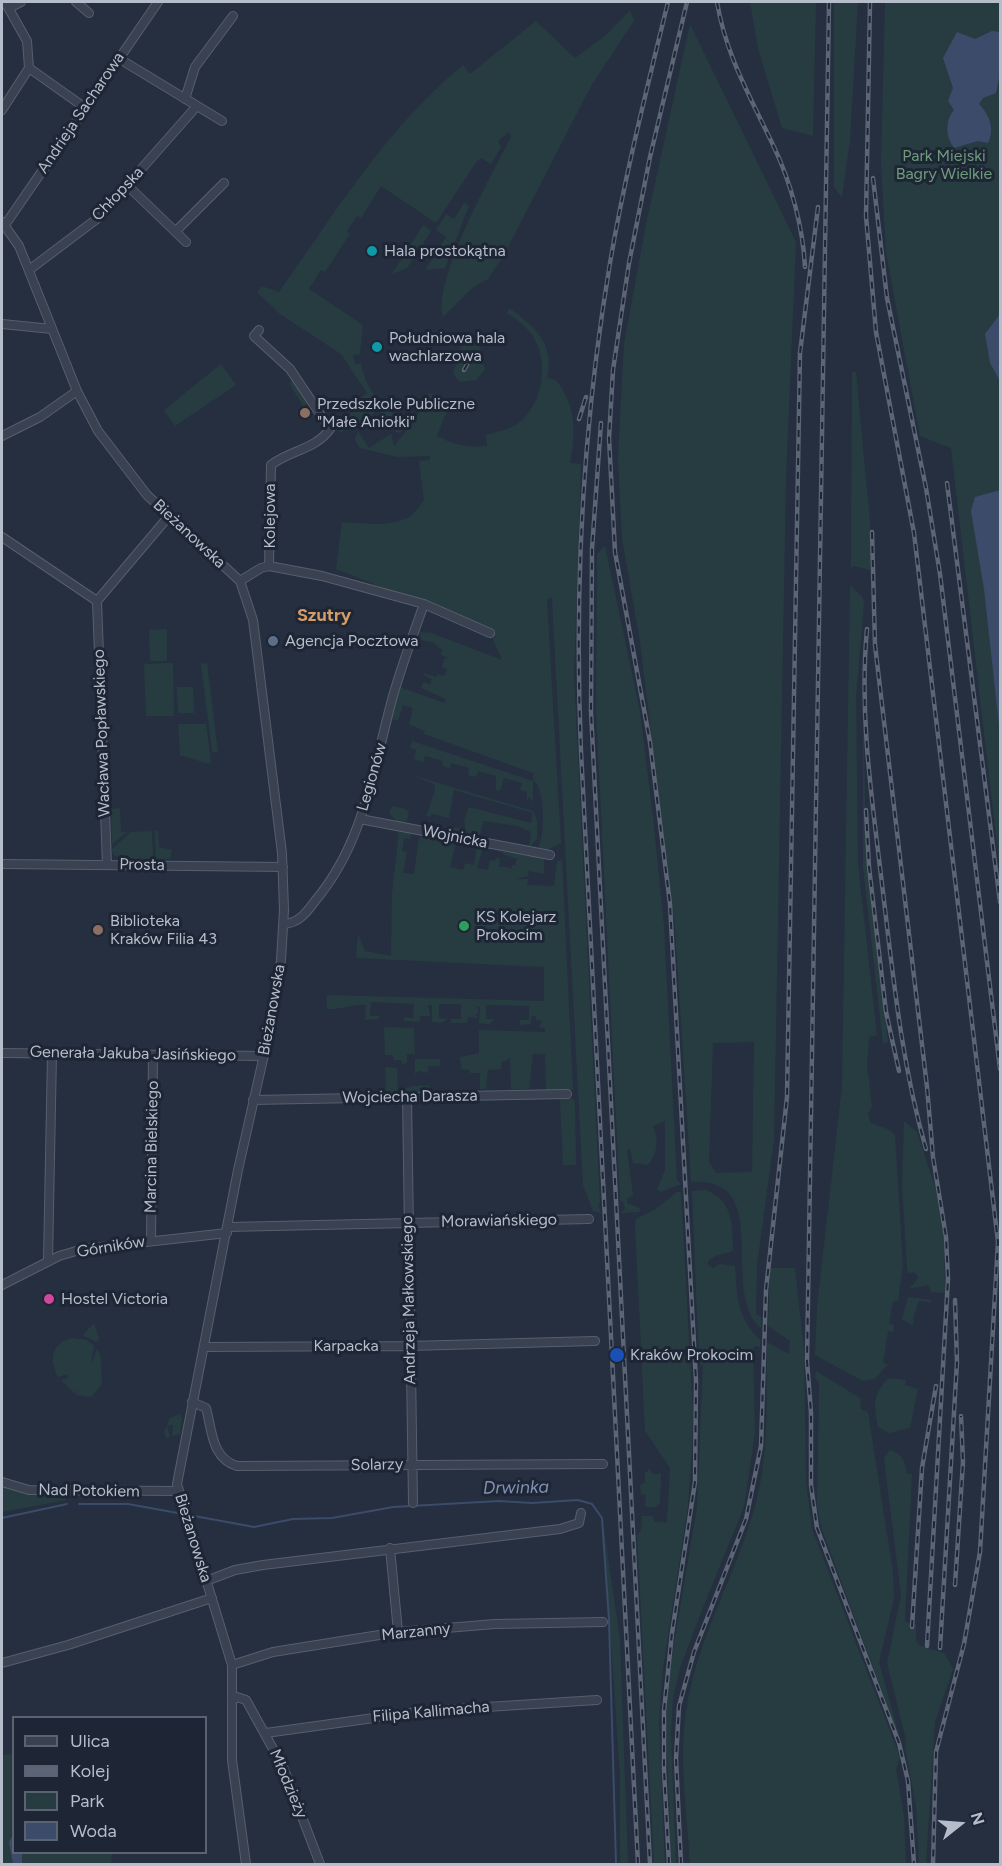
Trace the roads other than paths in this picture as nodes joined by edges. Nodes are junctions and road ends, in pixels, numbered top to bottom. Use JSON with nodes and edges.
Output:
{"nodes":[{"id":1,"x":21,"y":2,"type":"edge"},
{"id":2,"x":76,"y":2,"type":"edge"},
{"id":3,"x":158,"y":2,"type":"edge"},
{"id":4,"x":7,"y":5,"type":"edge"},
{"id":5,"x":89,"y":14,"type":"dead end"},
{"id":6,"x":233,"y":16,"type":"dead end"},
{"id":7,"x":118,"y":58,"type":"junction"},
{"id":8,"x":29,"y":68,"type":"junction"},
{"id":9,"x":185,"y":99,"type":"junction"},
{"id":10,"x":84,"y":106,"type":"junction"},
{"id":11,"x":196,"y":107,"type":"junction"},
{"id":12,"x":2,"y":110,"type":"edge"},
{"id":13,"x":222,"y":121,"type":"dead end"},
{"id":14,"x":224,"y":183,"type":"dead end"},
{"id":15,"x":128,"y":186,"type":"junction"},
{"id":16,"x":3,"y":223,"type":"edge"},
{"id":17,"x":176,"y":231,"type":"junction"},
{"id":18,"x":186,"y":242,"type":"dead end"},
{"id":19,"x":29,"y":270,"type":"junction"},
{"id":20,"x":2,"y":324,"type":"edge"},
{"id":21,"x":52,"y":329,"type":"junction"},
{"id":22,"x":259,"y":330,"type":"dead end"},
{"id":23,"x":76,"y":391,"type":"junction"},
{"id":24,"x":2,"y":436,"type":"edge"},
{"id":25,"x":169,"y":516,"type":"junction"},
{"id":26,"x":2,"y":537,"type":"edge"},
{"id":27,"x":269,"y":566,"type":"junction"},
{"id":28,"x":240,"y":581,"type":"junction"},
{"id":29,"x":98,"y":601,"type":"junction"},
{"id":30,"x":424,"y":604,"type":"junction"},
{"id":31,"x":490,"y":633,"type":"dead end"},
{"id":32,"x":360,"y":819,"type":"junction"},
{"id":33,"x":550,"y":855,"type":"dead end"},
{"id":34,"x":2,"y":864,"type":"edge"},
{"id":35,"x":107,"y":865,"type":"junction"},
{"id":36,"x":283,"y":867,"type":"junction"},
{"id":37,"x":284,"y":924,"type":"junction"},
{"id":38,"x":2,"y":1053,"type":"edge"},
{"id":39,"x":52,"y":1054,"type":"junction"},
{"id":40,"x":153,"y":1055,"type":"junction"},
{"id":41,"x":264,"y":1056,"type":"junction"},
{"id":42,"x":567,"y":1094,"type":"dead end"},
{"id":43,"x":407,"y":1097,"type":"junction"},
{"id":44,"x":253,"y":1100,"type":"junction"},
{"id":45,"x":589,"y":1219,"type":"dead end"},
{"id":46,"x":409,"y":1222,"type":"junction"},
{"id":47,"x":227,"y":1230,"type":"junction"},
{"id":48,"x":151,"y":1240,"type":"junction"},
{"id":49,"x":48,"y":1261,"type":"junction"},
{"id":50,"x":2,"y":1285,"type":"edge"},
{"id":51,"x":596,"y":1341,"type":"dead end"},
{"id":52,"x":409,"y":1346,"type":"junction"},
{"id":53,"x":204,"y":1347,"type":"junction"},
{"id":54,"x":192,"y":1402,"type":"junction"},
{"id":55,"x":603,"y":1464,"type":"dead end"},
{"id":56,"x":412,"y":1465,"type":"junction"},
{"id":57,"x":2,"y":1482,"type":"edge"},
{"id":58,"x":177,"y":1491,"type":"junction"},
{"id":59,"x":413,"y":1503,"type":"dead end"},
{"id":60,"x":581,"y":1513,"type":"dead end"},
{"id":61,"x":390,"y":1548,"type":"junction"},
{"id":62,"x":206,"y":1581,"type":"junction"},
{"id":63,"x":212,"y":1598,"type":"junction"},
{"id":64,"x":603,"y":1622,"type":"dead end"},
{"id":65,"x":398,"y":1632,"type":"junction"},
{"id":66,"x":2,"y":1663,"type":"edge"},
{"id":67,"x":232,"y":1665,"type":"junction"},
{"id":68,"x":597,"y":1700,"type":"dead end"},
{"id":69,"x":232,"y":1701,"type":"junction"},
{"id":70,"x":266,"y":1733,"type":"junction"},
{"id":71,"x":246,"y":1864,"type":"edge"},
{"id":72,"x":320,"y":1864,"type":"edge"}],
"edges":[{"from":1,"to":4,"type":"street"},
{"from":2,"to":5,"type":"street"},
{"from":3,"to":7,"type":"street","name":"Andrieja Sacharowa"},
{"from":4,"to":8,"type":"street"},
{"from":6,"to":9,"type":"street"},
{"from":7,"to":9,"type":"street"},
{"from":7,"to":10,"type":"street","name":"Andrieja Sacharowa"},
{"from":8,"to":10,"type":"street"},
{"from":8,"to":12,"type":"street"},
{"from":9,"to":11,"type":"street"},
{"from":10,"to":16,"type":"street","name":"Andrieja Sacharowa"},
{"from":11,"to":13,"type":"street"},
{"from":11,"to":15,"type":"street","name":"Chłopska"},
{"from":14,"to":17,"type":"street"},
{"from":15,"to":17,"type":"street"},
{"from":15,"to":19,"type":"street","name":"Chłopska"},
{"from":16,"to":19,"type":"street","name":"Bieżanowska"},
{"from":17,"to":18,"type":"street"},
{"from":19,"to":21,"type":"street","name":"Bieżanowska"},
{"from":20,"to":21,"type":"street"},
{"from":21,"to":23,"type":"street","name":"Bieżanowska"},
{"from":22,"to":27,"type":"street","name":"Kolejowa"},
{"from":23,"to":24,"type":"street"},
{"from":23,"to":25,"type":"street","name":"Bieżanowska"},
{"from":25,"to":28,"type":"street","name":"Bieżanowska"},
{"from":25,"to":29,"type":"street"},
{"from":26,"to":29,"type":"street"},
{"from":27,"to":28,"type":"street"},
{"from":27,"to":30,"type":"street"},
{"from":28,"to":36,"type":"street","name":"Bieżanowska"},
{"from":29,"to":35,"type":"street","name":"Wacława Popławskiego"},
{"from":30,"to":31,"type":"street"},
{"from":30,"to":32,"type":"street","name":"Legionów"},
{"from":32,"to":33,"type":"street","name":"Wojnicka"},
{"from":32,"to":37,"type":"street","name":"Legionów"},
{"from":34,"to":35,"type":"street","name":"Prosta"},
{"from":35,"to":36,"type":"street","name":"Prosta"},
{"from":36,"to":37,"type":"street","name":"Bieżanowska"},
{"from":37,"to":41,"type":"street","name":"Bieżanowska"},
{"from":38,"to":39,"type":"street","name":"Generała Jakuba Jasińskiego"},
{"from":39,"to":40,"type":"street","name":"Generała Jakuba Jasińskiego"},
{"from":39,"to":49,"type":"street"},
{"from":40,"to":41,"type":"street","name":"Generała Jakuba Jasińskiego"},
{"from":40,"to":48,"type":"street","name":"Marcina Bielskiego"},
{"from":41,"to":44,"type":"street","name":"Bieżanowska"},
{"from":42,"to":43,"type":"street","name":"Wojciecha Darasza"},
{"from":43,"to":44,"type":"street","name":"Wojciecha Darasza"},
{"from":43,"to":46,"type":"street","name":"Andrzeja Małkowskiego"},
{"from":44,"to":47,"type":"street","name":"Bieżanowska"},
{"from":45,"to":46,"type":"street","name":"Morawiańskiego"},
{"from":46,"to":47,"type":"street","name":"Morawiańskiego"},
{"from":46,"to":52,"type":"street","name":"Andrzeja Małkowskiego"},
{"from":47,"to":48,"type":"street","name":"Górników"},
{"from":47,"to":53,"type":"street","name":"Bieżanowska"},
{"from":48,"to":49,"type":"street","name":"Górników"},
{"from":49,"to":50,"type":"street","name":"Górników"},
{"from":51,"to":52,"type":"street","name":"Karpacka"},
{"from":52,"to":53,"type":"street","name":"Karpacka"},
{"from":52,"to":56,"type":"street","name":"Andrzeja Małkowskiego"},
{"from":53,"to":54,"type":"street","name":"Bieżanowska"},
{"from":54,"to":56,"type":"street","name":"Solarzy"},
{"from":54,"to":58,"type":"street","name":"Bieżanowska"},
{"from":55,"to":56,"type":"street","name":"Solarzy"},
{"from":56,"to":59,"type":"street","name":"Andrzeja Małkowskiego"},
{"from":57,"to":58,"type":"street","name":"Nad Potokiem"},
{"from":58,"to":62,"type":"street","name":"Bieżanowska"},
{"from":60,"to":61,"type":"street"},
{"from":61,"to":62,"type":"street"},
{"from":61,"to":65,"type":"street"},
{"from":62,"to":63,"type":"street","name":"Bieżanowska"},
{"from":63,"to":66,"type":"street"},
{"from":63,"to":67,"type":"street","name":"Bieżanowska"},
{"from":64,"to":65,"type":"street","name":"Marzanny"},
{"from":65,"to":67,"type":"street","name":"Marzanny"},
{"from":67,"to":69,"type":"street","name":"Bieżanowska"},
{"from":68,"to":70,"type":"street","name":"Filipa Kallimacha"},
{"from":69,"to":70,"type":"street","name":"Młodzieży"},
{"from":69,"to":71,"type":"street","name":"Bieżanowska"},
{"from":70,"to":72,"type":"street","name":"Młodzieży"}]}
